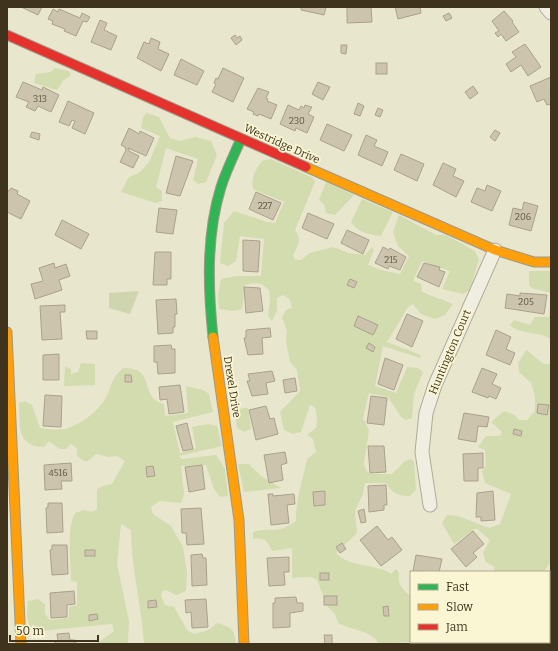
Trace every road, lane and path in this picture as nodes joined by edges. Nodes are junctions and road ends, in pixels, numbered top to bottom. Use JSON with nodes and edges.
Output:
{"nodes":[{"id":1,"x":546,"y":7,"type":"edge"},
{"id":2,"x":551,"y":13,"type":"edge"},
{"id":3,"x":7,"y":35,"type":"edge"},
{"id":4,"x":242,"y":139,"type":"junction"},
{"id":5,"x":495,"y":250,"type":"junction"},
{"id":6,"x":551,"y":262,"type":"edge"},
{"id":7,"x":7,"y":332,"type":"edge"},
{"id":8,"x":430,"y":505,"type":"dead end"},
{"id":9,"x":21,"y":644,"type":"edge"},
{"id":10,"x":244,"y":644,"type":"edge"}],
"edges":[{"from":1,"to":2,"type":"street"},
{"from":3,"to":4,"type":"street","name":"Westridge Drive"},
{"from":4,"to":5,"type":"street","name":"Westridge Drive"},
{"from":4,"to":10,"type":"street","name":"Drexel Drive"},
{"from":5,"to":6,"type":"street","name":"Westridge Drive"},
{"from":5,"to":8,"type":"street","name":"Huntington Court"},
{"from":7,"to":9,"type":"street"}]}
